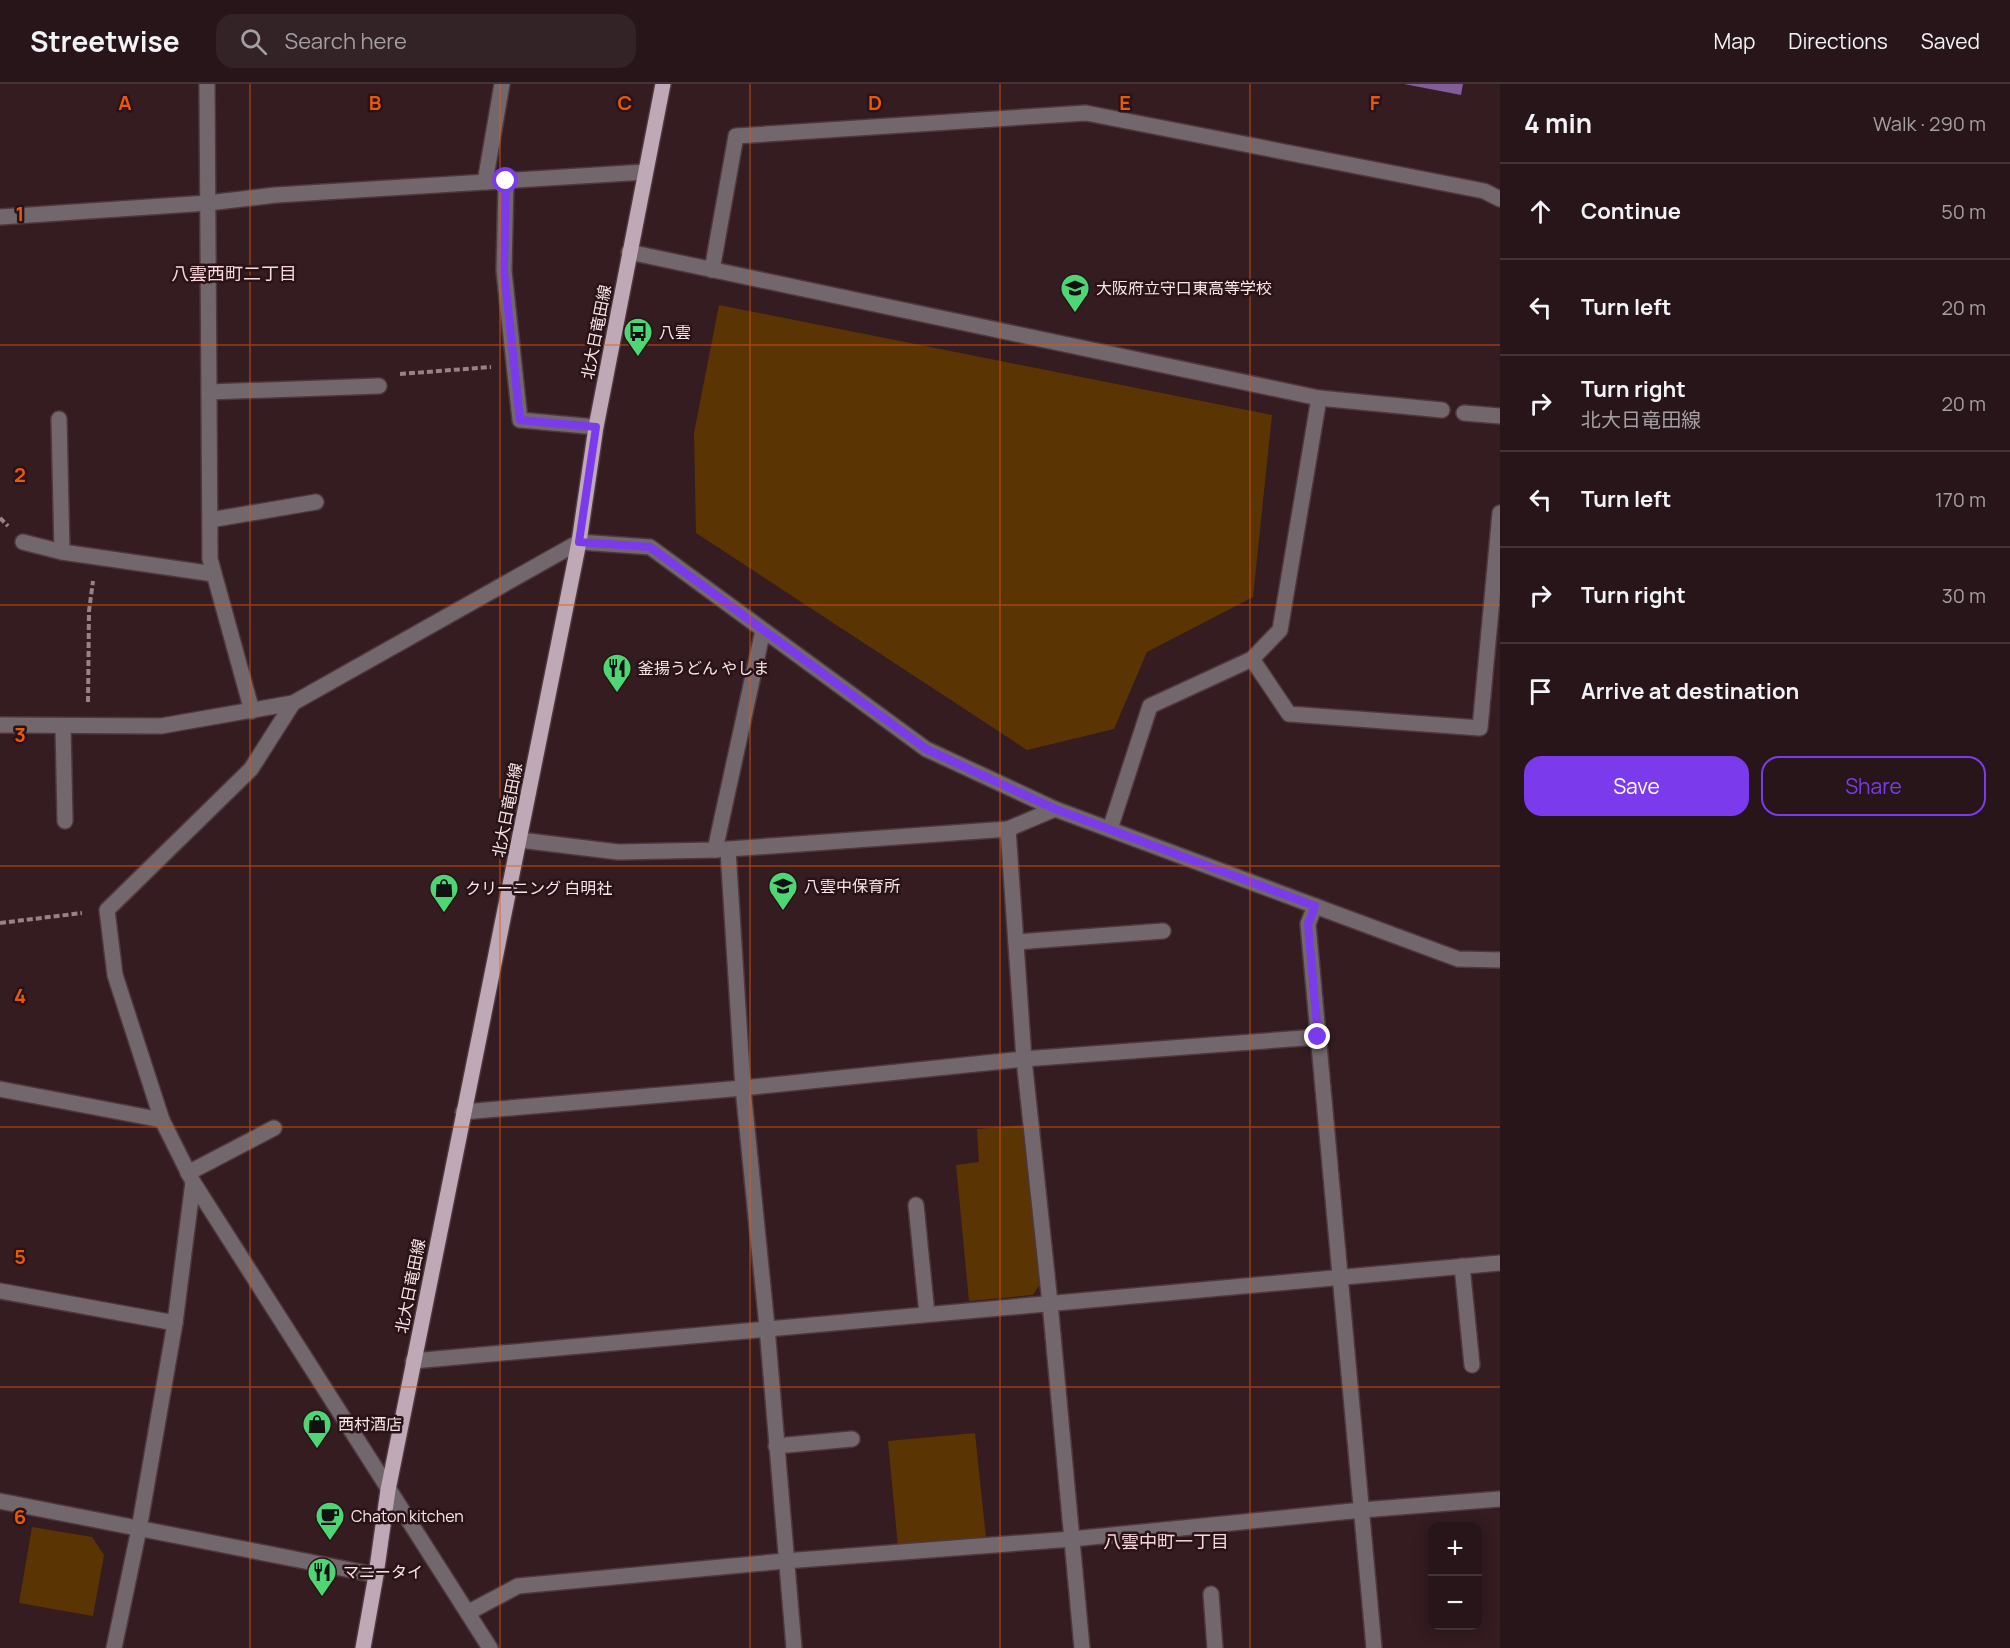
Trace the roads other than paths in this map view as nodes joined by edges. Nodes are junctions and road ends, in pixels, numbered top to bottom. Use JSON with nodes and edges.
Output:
{"nodes":[{"id":1,"x":207,"y":84,"type":"edge"},
{"id":2,"x":502,"y":84,"type":"edge"},
{"id":3,"x":663,"y":84,"type":"edge"},
{"id":4,"x":645,"y":172,"type":"junction"},
{"id":5,"x":506,"y":181,"type":"junction"},
{"id":6,"x":485,"y":182,"type":"junction"},
{"id":7,"x":1500,"y":199,"type":"edge"},
{"id":8,"x":208,"y":203,"type":"junction"},
{"id":9,"x":0,"y":217,"type":"edge"},
{"id":10,"x":629,"y":252,"type":"junction"},
{"id":11,"x":712,"y":270,"type":"junction"},
{"id":12,"x":379,"y":386,"type":"road end"},
{"id":13,"x":209,"y":392,"type":"junction"},
{"id":14,"x":1319,"y":398,"type":"junction"},
{"id":15,"x":1442,"y":410,"type":"dead end"},
{"id":16,"x":1464,"y":413,"type":"dead end"},
{"id":17,"x":1500,"y":416,"type":"edge"},
{"id":18,"x":59,"y":419,"type":"dead end"},
{"id":19,"x":596,"y":427,"type":"junction"},
{"id":20,"x":316,"y":502,"type":"dead end"},
{"id":21,"x":1500,"y":513,"type":"edge"},
{"id":22,"x":210,"y":520,"type":"junction"},
{"id":23,"x":23,"y":542,"type":"dead end"},
{"id":24,"x":579,"y":542,"type":"junction"},
{"id":25,"x":62,"y":552,"type":"junction"},
{"id":26,"x":214,"y":574,"type":"junction"},
{"id":27,"x":763,"y":630,"type":"junction"},
{"id":28,"x":1252,"y":658,"type":"junction"},
{"id":29,"x":293,"y":703,"type":"junction"},
{"id":30,"x":252,"y":711,"type":"junction"},
{"id":31,"x":0,"y":725,"type":"edge"},
{"id":32,"x":63,"y":726,"type":"junction"},
{"id":33,"x":1055,"y":809,"type":"junction"},
{"id":34,"x":65,"y":821,"type":"dead end"},
{"id":35,"x":1008,"y":830,"type":"junction"},
{"id":36,"x":1110,"y":830,"type":"junction"},
{"id":37,"x":520,"y":840,"type":"junction"},
{"id":38,"x":721,"y":850,"type":"junction"},
{"id":39,"x":1315,"y":906,"type":"junction"},
{"id":40,"x":1163,"y":931,"type":"dead end"},
{"id":41,"x":1016,"y":942,"type":"junction"},
{"id":42,"x":1500,"y":960,"type":"edge"},
{"id":43,"x":1318,"y":1037,"type":"junction"},
{"id":44,"x":1024,"y":1059,"type":"junction"},
{"id":45,"x":743,"y":1088,"type":"junction"},
{"id":46,"x":0,"y":1089,"type":"edge"},
{"id":47,"x":462,"y":1112,"type":"junction"},
{"id":48,"x":162,"y":1120,"type":"junction"},
{"id":49,"x":274,"y":1128,"type":"dead end"},
{"id":50,"x":191,"y":1177,"type":"junction"},
{"id":51,"x":916,"y":1205,"type":"dead end"},
{"id":52,"x":1500,"y":1263,"type":"edge"},
{"id":53,"x":1462,"y":1266,"type":"junction"},
{"id":54,"x":1341,"y":1276,"type":"junction"},
{"id":55,"x":0,"y":1291,"type":"edge"},
{"id":56,"x":1050,"y":1303,"type":"junction"},
{"id":57,"x":927,"y":1314,"type":"junction"},
{"id":58,"x":176,"y":1323,"type":"junction"},
{"id":59,"x":767,"y":1328,"type":"junction"},
{"id":60,"x":413,"y":1360,"type":"junction"},
{"id":61,"x":1472,"y":1365,"type":"dead end"},
{"id":62,"x":852,"y":1439,"type":"dead end"},
{"id":63,"x":776,"y":1446,"type":"junction"},
{"id":64,"x":388,"y":1490,"type":"junction"},
{"id":65,"x":1500,"y":1499,"type":"edge"},
{"id":66,"x":0,"y":1501,"type":"edge"},
{"id":67,"x":1362,"y":1510,"type":"junction"},
{"id":68,"x":139,"y":1529,"type":"junction"},
{"id":69,"x":1072,"y":1539,"type":"junction"},
{"id":70,"x":785,"y":1561,"type":"junction"},
{"id":71,"x":376,"y":1575,"type":"junction"},
{"id":72,"x":1211,"y":1594,"type":"dead end"},
{"id":73,"x":469,"y":1612,"type":"junction"},
{"id":74,"x":114,"y":1648,"type":"edge"},
{"id":75,"x":363,"y":1648,"type":"edge"},
{"id":76,"x":490,"y":1648,"type":"edge"},
{"id":77,"x":794,"y":1648,"type":"edge"},
{"id":78,"x":1082,"y":1648,"type":"edge"},
{"id":79,"x":1215,"y":1648,"type":"edge"},
{"id":80,"x":1374,"y":1648,"type":"edge"}],
"edges":[{"from":1,"to":8,"type":"street"},
{"from":2,"to":6,"type":"street"},
{"from":3,"to":4,"type":"main road","name":"北大日竜田線"},
{"from":4,"to":5,"type":"street"},
{"from":4,"to":10,"type":"main road","name":"北大日竜田線"},
{"from":5,"to":6,"type":"street"},
{"from":5,"to":19,"type":"street"},
{"from":6,"to":8,"type":"street"},
{"from":7,"to":11,"type":"street"},
{"from":8,"to":9,"type":"street"},
{"from":8,"to":13,"type":"street"},
{"from":10,"to":11,"type":"street"},
{"from":10,"to":19,"type":"main road","name":"北大日竜田線"},
{"from":11,"to":14,"type":"street"},
{"from":12,"to":13,"type":"street"},
{"from":13,"to":22,"type":"street"},
{"from":14,"to":15,"type":"street"},
{"from":14,"to":28,"type":"street"},
{"from":16,"to":17,"type":"street"},
{"from":18,"to":25,"type":"street"},
{"from":19,"to":24,"type":"main road","name":"北大日竜田線"},
{"from":20,"to":22,"type":"street"},
{"from":21,"to":28,"type":"street"},
{"from":22,"to":26,"type":"street"},
{"from":23,"to":25,"type":"street"},
{"from":24,"to":27,"type":"street"},
{"from":24,"to":29,"type":"street"},
{"from":24,"to":37,"type":"main road","name":"北大日竜田線"},
{"from":25,"to":26,"type":"street"},
{"from":26,"to":30,"type":"street"},
{"from":27,"to":33,"type":"street"},
{"from":27,"to":38,"type":"street"},
{"from":28,"to":36,"type":"street"},
{"from":29,"to":30,"type":"street"},
{"from":29,"to":48,"type":"street"},
{"from":30,"to":32,"type":"street"},
{"from":31,"to":32,"type":"street"},
{"from":32,"to":34,"type":"street"},
{"from":33,"to":35,"type":"street"},
{"from":33,"to":36,"type":"street"},
{"from":35,"to":38,"type":"street"},
{"from":35,"to":41,"type":"street"},
{"from":36,"to":39,"type":"street"},
{"from":37,"to":38,"type":"street"},
{"from":37,"to":47,"type":"main road","name":"北大日竜田線"},
{"from":38,"to":45,"type":"street"},
{"from":39,"to":42,"type":"street"},
{"from":39,"to":43,"type":"street"},
{"from":40,"to":41,"type":"street"},
{"from":41,"to":44,"type":"street"},
{"from":43,"to":44,"type":"street"},
{"from":43,"to":54,"type":"street"},
{"from":44,"to":45,"type":"street"},
{"from":44,"to":56,"type":"street"},
{"from":45,"to":47,"type":"street"},
{"from":45,"to":59,"type":"street"},
{"from":46,"to":48,"type":"street"},
{"from":47,"to":60,"type":"main road","name":"北大日竜田線"},
{"from":48,"to":50,"type":"street"},
{"from":49,"to":50,"type":"street"},
{"from":50,"to":58,"type":"street"},
{"from":50,"to":64,"type":"street"},
{"from":51,"to":57,"type":"street"},
{"from":52,"to":53,"type":"street"},
{"from":53,"to":54,"type":"street"},
{"from":53,"to":61,"type":"street"},
{"from":54,"to":56,"type":"street"},
{"from":54,"to":67,"type":"street"},
{"from":55,"to":58,"type":"street"},
{"from":56,"to":57,"type":"street"},
{"from":56,"to":69,"type":"street"},
{"from":57,"to":59,"type":"street"},
{"from":58,"to":68,"type":"street"},
{"from":59,"to":60,"type":"street"},
{"from":59,"to":63,"type":"street"},
{"from":60,"to":64,"type":"main road","name":"北大日竜田線"},
{"from":62,"to":63,"type":"street"},
{"from":63,"to":70,"type":"street"},
{"from":64,"to":71,"type":"main road","name":"北大日竜田線"},
{"from":64,"to":73,"type":"street"},
{"from":65,"to":67,"type":"street"},
{"from":66,"to":68,"type":"street"},
{"from":67,"to":69,"type":"street"},
{"from":67,"to":80,"type":"street"},
{"from":68,"to":71,"type":"street"},
{"from":68,"to":74,"type":"street"},
{"from":69,"to":70,"type":"street"},
{"from":69,"to":78,"type":"street"},
{"from":70,"to":73,"type":"street"},
{"from":70,"to":77,"type":"street"},
{"from":71,"to":75,"type":"main road","name":"北大日竜田線"},
{"from":72,"to":79,"type":"street"},
{"from":73,"to":76,"type":"street"}]}
